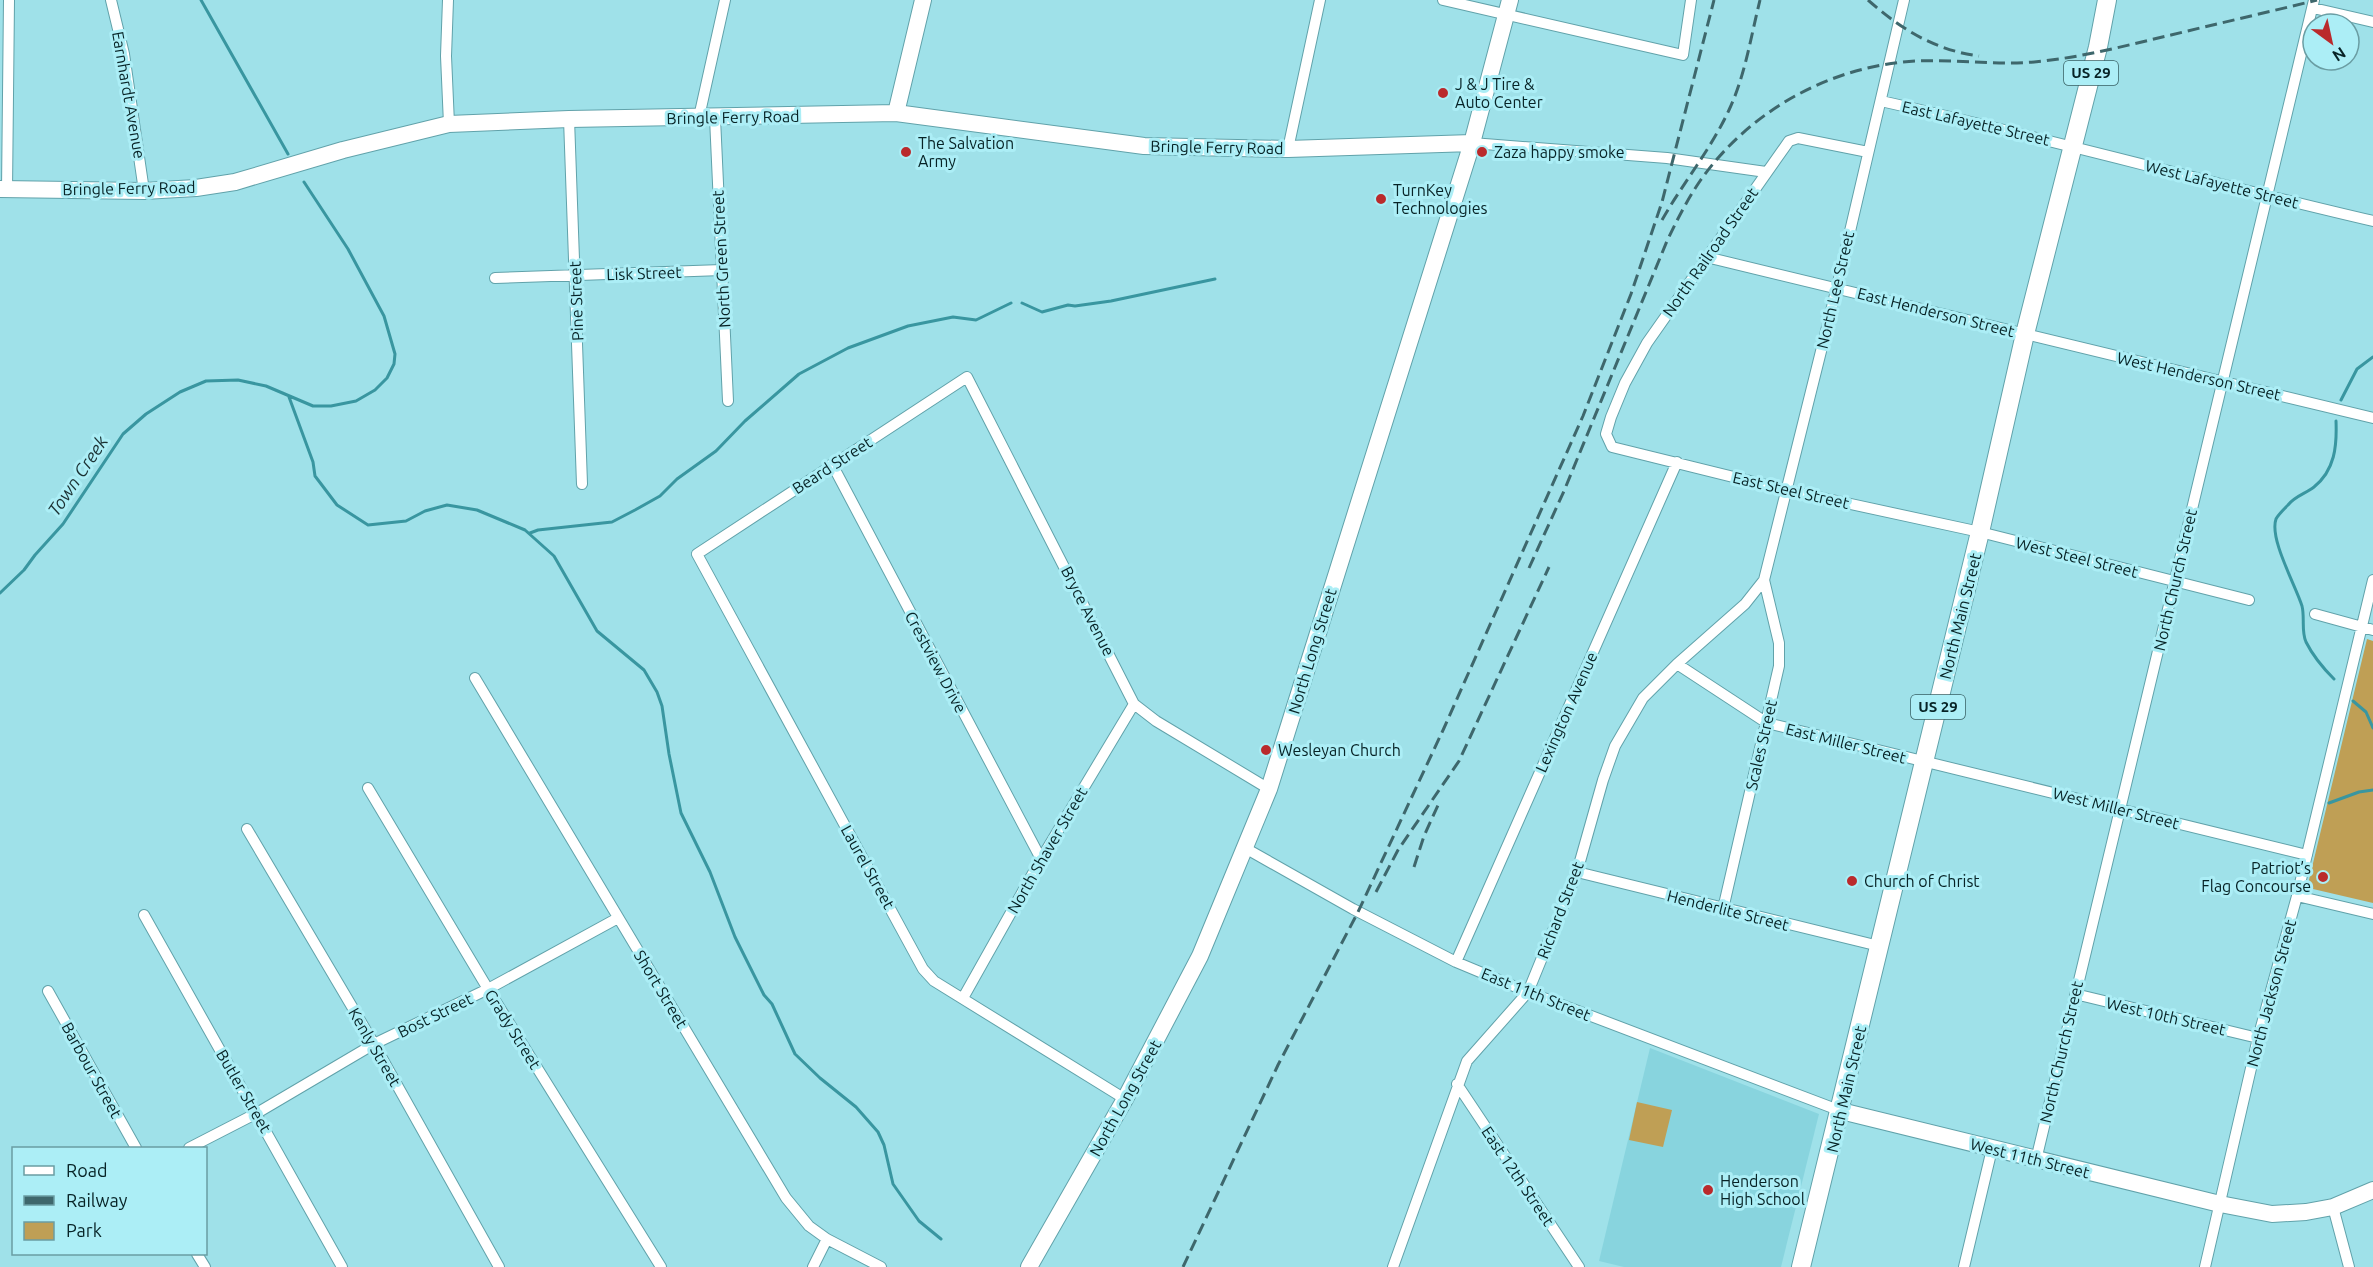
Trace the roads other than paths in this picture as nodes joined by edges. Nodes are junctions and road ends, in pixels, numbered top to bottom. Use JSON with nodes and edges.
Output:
{"nodes":[{"id":1,"x":9,"y":0,"type":"edge"},
{"id":2,"x":111,"y":0,"type":"edge"},
{"id":3,"x":448,"y":0,"type":"edge"},
{"id":4,"x":725,"y":0,"type":"edge"},
{"id":5,"x":923,"y":0,"type":"edge"},
{"id":6,"x":1320,"y":0,"type":"edge"},
{"id":7,"x":1443,"y":0,"type":"edge"},
{"id":8,"x":1691,"y":0,"type":"edge"},
{"id":9,"x":1904,"y":0,"type":"edge"},
{"id":10,"x":2108,"y":0,"type":"edge"},
{"id":11,"x":2314,"y":4,"type":"edge"},
{"id":12,"x":1508,"y":8,"type":"edge"},
{"id":13,"x":2373,"y":22,"type":"edge"},
{"id":14,"x":1881,"y":101,"type":"junction"},
{"id":15,"x":896,"y":113,"type":"junction"},
{"id":16,"x":707,"y":117,"type":"junction"},
{"id":17,"x":569,"y":119,"type":"junction"},
{"id":18,"x":449,"y":124,"type":"junction"},
{"id":19,"x":1472,"y":143,"type":"junction"},
{"id":20,"x":2072,"y":145,"type":"junction"},
{"id":21,"x":1288,"y":149,"type":"junction"},
{"id":22,"x":1868,"y":152,"type":"junction"},
{"id":23,"x":1766,"y":172,"type":"junction"},
{"id":24,"x":4,"y":189,"type":"edge"},
{"id":25,"x":144,"y":191,"type":"junction"},
{"id":26,"x":2266,"y":196,"type":"junction"},
{"id":27,"x":2373,"y":221,"type":"edge"},
{"id":28,"x":1706,"y":256,"type":"junction"},
{"id":29,"x":722,"y":270,"type":"junction"},
{"id":30,"x":575,"y":276,"type":"junction"},
{"id":31,"x":495,"y":278,"type":"dead end"},
{"id":32,"x":1837,"y":287,"type":"junction"},
{"id":33,"x":2025,"y":334,"type":"junction"},
{"id":34,"x":967,"y":377,"type":"joint"},
{"id":35,"x":2224,"y":381,"type":"junction"},
{"id":36,"x":728,"y":401,"type":"dead end"},
{"id":37,"x":2373,"y":418,"type":"edge"},
{"id":38,"x":1607,"y":440,"type":"joint"},
{"id":39,"x":1677,"y":462,"type":"junction"},
{"id":40,"x":832,"y":464,"type":"junction"},
{"id":41,"x":582,"y":484,"type":"dead end"},
{"id":42,"x":1786,"y":490,"type":"junction"},
{"id":43,"x":1980,"y":532,"type":"junction"},
{"id":44,"x":698,"y":554,"type":"joint"},
{"id":45,"x":1764,"y":580,"type":"junction"},
{"id":46,"x":2373,"y":580,"type":"edge"},
{"id":47,"x":2173,"y":582,"type":"junction"},
{"id":48,"x":2248,"y":600,"type":"dead end"},
{"id":49,"x":2315,"y":614,"type":"dead end"},
{"id":50,"x":2368,"y":628,"type":"edge"},
{"id":51,"x":1677,"y":664,"type":"junction"},
{"id":52,"x":475,"y":678,"type":"dead end"},
{"id":53,"x":1134,"y":704,"type":"junction"},
{"id":54,"x":1767,"y":723,"type":"junction"},
{"id":55,"x":1925,"y":762,"type":"junction"},
{"id":56,"x":368,"y":788,"type":"dead end"},
{"id":57,"x":1269,"y":789,"type":"junction"},
{"id":58,"x":2122,"y":809,"type":"junction"},
{"id":59,"x":247,"y":829,"type":"dead end"},
{"id":60,"x":1245,"y":848,"type":"junction"},
{"id":61,"x":2307,"y":855,"type":"junction"},
{"id":62,"x":1041,"y":859,"type":"junction"},
{"id":63,"x":1577,"y":873,"type":"junction"},
{"id":64,"x":2297,"y":896,"type":"junction"},
{"id":65,"x":1723,"y":909,"type":"junction"},
{"id":66,"x":2373,"y":914,"type":"edge"},
{"id":67,"x":144,"y":915,"type":"dead end"},
{"id":68,"x":618,"y":918,"type":"junction"},
{"id":69,"x":1879,"y":946,"type":"junction"},
{"id":70,"x":1456,"y":962,"type":"junction"},
{"id":71,"x":488,"y":988,"type":"junction"},
{"id":72,"x":48,"y":992,"type":"dead end"},
{"id":73,"x":1528,"y":992,"type":"junction"},
{"id":74,"x":2075,"y":994,"type":"junction"},
{"id":75,"x":963,"y":998,"type":"junction"},
{"id":76,"x":2258,"y":1038,"type":"junction"},
{"id":77,"x":374,"y":1044,"type":"junction"},
{"id":78,"x":1457,"y":1084,"type":"junction"},
{"id":79,"x":1125,"y":1099,"type":"junction"},
{"id":80,"x":1841,"y":1111,"type":"junction"},
{"id":81,"x":257,"y":1113,"type":"junction"},
{"id":82,"x":135,"y":1147,"type":"edge"},
{"id":83,"x":193,"y":1147,"type":"edge"},
{"id":84,"x":1992,"y":1149,"type":"junction"},
{"id":85,"x":2036,"y":1160,"type":"junction"},
{"id":86,"x":2373,"y":1190,"type":"edge"},
{"id":87,"x":2220,"y":1204,"type":"junction"},
{"id":88,"x":2333,"y":1207,"type":"junction"},
{"id":89,"x":827,"y":1239,"type":"junction"},
{"id":90,"x":342,"y":1267,"type":"edge"},
{"id":91,"x":499,"y":1267,"type":"edge"},
{"id":92,"x":661,"y":1267,"type":"edge"},
{"id":93,"x":813,"y":1267,"type":"edge"},
{"id":94,"x":881,"y":1267,"type":"edge"},
{"id":95,"x":1029,"y":1267,"type":"edge"},
{"id":96,"x":1393,"y":1267,"type":"edge"},
{"id":97,"x":1579,"y":1267,"type":"edge"},
{"id":98,"x":1801,"y":1267,"type":"edge"},
{"id":99,"x":1964,"y":1267,"type":"edge"},
{"id":100,"x":2205,"y":1267,"type":"edge"},
{"id":101,"x":2349,"y":1267,"type":"edge"}],
"edges":[{"from":1,"to":24,"type":"street"},
{"from":2,"to":25,"type":"street","name":"Earnhardt Avenue"},
{"from":3,"to":18,"type":"street"},
{"from":4,"to":16,"type":"street","name":"North Green Street"},
{"from":5,"to":15,"type":"street"},
{"from":6,"to":21,"type":"street"},
{"from":7,"to":12,"type":"street"},
{"from":8,"to":12,"type":"street"},
{"from":9,"to":14,"type":"street","name":"North Lee Street"},
{"from":10,"to":20,"type":"main road","name":"North Main Street","number":"US 29"},
{"from":11,"to":13,"type":"street"},
{"from":11,"to":26,"type":"street","name":"North Church Street"},
{"from":12,"to":19,"type":"street","name":"North Long Street"},
{"from":14,"to":20,"type":"street","name":"East Lafayette Street"},
{"from":14,"to":22,"type":"street","name":"North Lee Street"},
{"from":15,"to":16,"type":"street","name":"Bringle Ferry Road"},
{"from":15,"to":21,"type":"street","name":"Bringle Ferry Road"},
{"from":16,"to":17,"type":"street","name":"Bringle Ferry Road"},
{"from":16,"to":29,"type":"street","name":"North Green Street"},
{"from":17,"to":18,"type":"street","name":"Bringle Ferry Road"},
{"from":17,"to":30,"type":"street","name":"Pine Street"},
{"from":18,"to":25,"type":"street","name":"Bringle Ferry Road"},
{"from":19,"to":21,"type":"street","name":"Bringle Ferry Road"},
{"from":19,"to":23,"type":"street"},
{"from":19,"to":57,"type":"street","name":"North Long Street"},
{"from":20,"to":26,"type":"street","name":"West Lafayette Street"},
{"from":20,"to":33,"type":"main road","name":"North Main Street","number":"US 29"},
{"from":22,"to":23,"type":"street","name":"North Railroad Street"},
{"from":22,"to":32,"type":"street","name":"North Lee Street"},
{"from":23,"to":28,"type":"street","name":"North Railroad Street"},
{"from":24,"to":25,"type":"street","name":"Bringle Ferry Road"},
{"from":26,"to":27,"type":"street","name":"West Lafayette Street"},
{"from":26,"to":35,"type":"street","name":"North Church Street"},
{"from":28,"to":32,"type":"street","name":"East Henderson Street"},
{"from":28,"to":38,"type":"street","name":"North Railroad Street"},
{"from":29,"to":30,"type":"street","name":"Lisk Street"},
{"from":29,"to":36,"type":"street","name":"North Green Street"},
{"from":30,"to":31,"type":"street","name":"Lisk Street"},
{"from":30,"to":41,"type":"street","name":"Pine Street"},
{"from":32,"to":33,"type":"street","name":"East Henderson Street"},
{"from":32,"to":42,"type":"street","name":"North Lee Street"},
{"from":33,"to":35,"type":"street","name":"West Henderson Street"},
{"from":33,"to":43,"type":"main road","name":"North Main Street","number":"US 29"},
{"from":34,"to":40,"type":"street","name":"Beard Street"},
{"from":34,"to":53,"type":"street","name":"Bryce Avenue"},
{"from":35,"to":37,"type":"street","name":"West Henderson Street"},
{"from":35,"to":47,"type":"street","name":"North Church Street"},
{"from":38,"to":39,"type":"street","name":"East Steel Street"},
{"from":39,"to":42,"type":"street","name":"East Steel Street"},
{"from":39,"to":70,"type":"street","name":"Lexington Avenue"},
{"from":40,"to":44,"type":"street","name":"Beard Street"},
{"from":40,"to":62,"type":"street","name":"Crestview Drive"},
{"from":42,"to":43,"type":"street","name":"East Steel Street"},
{"from":42,"to":45,"type":"street","name":"North Lee Street"},
{"from":43,"to":47,"type":"street","name":"West Steel Street"},
{"from":43,"to":55,"type":"main road","name":"North Main Street","number":"US 29"},
{"from":44,"to":75,"type":"street","name":"Laurel Street"},
{"from":45,"to":51,"type":"street","name":"Richard Street"},
{"from":45,"to":54,"type":"street","name":"Scales Street"},
{"from":46,"to":50,"type":"street","name":"North Jackson Street"},
{"from":47,"to":48,"type":"street","name":"West Steel Street"},
{"from":47,"to":58,"type":"street","name":"North Church Street"},
{"from":49,"to":50,"type":"street"},
{"from":50,"to":61,"type":"street","name":"North Jackson Street"},
{"from":51,"to":54,"type":"street","name":"East Miller Street"},
{"from":51,"to":63,"type":"street","name":"Richard Street"},
{"from":52,"to":68,"type":"street","name":"Short Street"},
{"from":53,"to":57,"type":"street","name":"Bryce Avenue"},
{"from":53,"to":62,"type":"street","name":"North Shaver Street"},
{"from":54,"to":55,"type":"street","name":"East Miller Street"},
{"from":54,"to":65,"type":"street","name":"Scales Street"},
{"from":55,"to":58,"type":"street","name":"West Miller Street"},
{"from":55,"to":69,"type":"main road","name":"North Main Street","number":"US 29"},
{"from":56,"to":71,"type":"street","name":"Grady Street"},
{"from":57,"to":60,"type":"street","name":"North Long Street"},
{"from":58,"to":61,"type":"street","name":"West Miller Street"},
{"from":58,"to":74,"type":"street","name":"North Church Street"},
{"from":59,"to":77,"type":"street","name":"Kenly Street"},
{"from":60,"to":70,"type":"street","name":"East 11th Street"},
{"from":60,"to":79,"type":"street","name":"North Long Street"},
{"from":61,"to":64,"type":"street","name":"North Jackson Street"},
{"from":62,"to":75,"type":"street","name":"North Shaver Street"},
{"from":63,"to":65,"type":"street","name":"Henderlite Street"},
{"from":63,"to":73,"type":"street","name":"Richard Street"},
{"from":64,"to":66,"type":"street"},
{"from":64,"to":76,"type":"street","name":"North Jackson Street"},
{"from":65,"to":69,"type":"street","name":"Henderlite Street"},
{"from":67,"to":81,"type":"street","name":"Butler Street"},
{"from":68,"to":71,"type":"street","name":"Bost Street"},
{"from":68,"to":89,"type":"street","name":"Short Street"},
{"from":69,"to":80,"type":"main road","name":"North Main Street","number":"US 29"},
{"from":70,"to":73,"type":"street","name":"East 11th Street"},
{"from":71,"to":77,"type":"street","name":"Bost Street"},
{"from":71,"to":92,"type":"street","name":"Grady Street"},
{"from":72,"to":82,"type":"street","name":"Barbour Street"},
{"from":73,"to":78,"type":"street","name":"Richard Street"},
{"from":73,"to":80,"type":"street","name":"East 11th Street"},
{"from":74,"to":76,"type":"street","name":"West 10th Street"},
{"from":74,"to":85,"type":"street","name":"North Church Street"},
{"from":75,"to":79,"type":"street","name":"Laurel Street"},
{"from":76,"to":87,"type":"street","name":"North Jackson Street"},
{"from":77,"to":81,"type":"street","name":"Bost Street"},
{"from":77,"to":91,"type":"street","name":"Kenly Street"},
{"from":78,"to":96,"type":"street","name":"Richard Street"},
{"from":78,"to":97,"type":"street","name":"East 12th Street"},
{"from":79,"to":95,"type":"street","name":"North Long Street"},
{"from":80,"to":84,"type":"street","name":"West 11th Street"},
{"from":80,"to":98,"type":"main road","name":"North Main Street","number":"US 29"},
{"from":81,"to":83,"type":"street","name":"Bost Street"},
{"from":81,"to":90,"type":"street","name":"Butler Street"},
{"from":84,"to":85,"type":"street","name":"West 11th Street"},
{"from":84,"to":99,"type":"street"},
{"from":85,"to":87,"type":"street","name":"West 11th Street"},
{"from":86,"to":88,"type":"street","name":"West 11th Street"},
{"from":87,"to":88,"type":"street","name":"West 11th Street"},
{"from":87,"to":100,"type":"street","name":"North Jackson Street"},
{"from":88,"to":101,"type":"street"},
{"from":89,"to":93,"type":"street"},
{"from":89,"to":94,"type":"street","name":"Short Street"}]}
